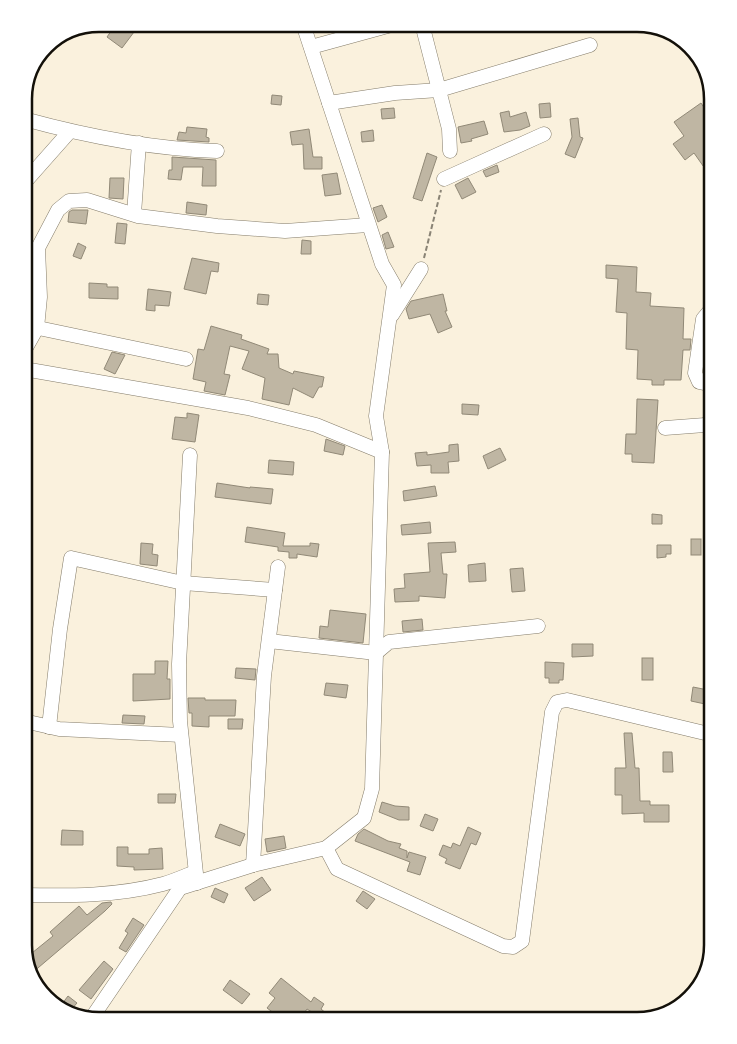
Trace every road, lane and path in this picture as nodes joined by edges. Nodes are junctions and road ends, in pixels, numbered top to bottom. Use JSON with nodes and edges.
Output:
{"nodes":[{"id":1,"x":306,"y":32,"type":"edge"},
{"id":2,"x":364,"y":32,"type":"edge"},
{"id":3,"x":424,"y":33,"type":"edge"},
{"id":4,"x":590,"y":45,"type":"dead end"},
{"id":5,"x":311,"y":47,"type":"junction"},
{"id":6,"x":439,"y":90,"type":"junction"},
{"id":7,"x":329,"y":103,"type":"junction"},
{"id":8,"x":33,"y":121,"type":"edge"},
{"id":9,"x":70,"y":131,"type":"junction"},
{"id":10,"x":544,"y":134,"type":"dead end"},
{"id":11,"x":140,"y":143,"type":"junction"},
{"id":12,"x":217,"y":151,"type":"dead end"},
{"id":13,"x":450,"y":151,"type":"dead end"},
{"id":14,"x":33,"y":173,"type":"edge"},
{"id":15,"x":444,"y":179,"type":"joint"},
{"id":16,"x":134,"y":214,"type":"junction"},
{"id":17,"x":368,"y":225,"type":"junction"},
{"id":18,"x":421,"y":269,"type":"joint"},
{"id":19,"x":390,"y":318,"type":"junction"},
{"id":20,"x":704,"y":318,"type":"edge"},
{"id":21,"x":33,"y":320,"type":"edge"},
{"id":22,"x":33,"y":326,"type":"edge"},
{"id":23,"x":186,"y":359,"type":"dead end"},
{"id":24,"x":33,"y":371,"type":"edge"},
{"id":25,"x":704,"y":383,"type":"edge"},
{"id":26,"x":704,"y":425,"type":"edge"},
{"id":27,"x":665,"y":428,"type":"dead end"},
{"id":28,"x":382,"y":452,"type":"junction"},
{"id":29,"x":190,"y":455,"type":"dead end"},
{"id":30,"x":278,"y":567,"type":"dead end"},
{"id":31,"x":183,"y":583,"type":"junction"},
{"id":32,"x":275,"y":590,"type":"junction"},
{"id":33,"x":538,"y":626,"type":"dead end"},
{"id":34,"x":269,"y":641,"type":"junction"},
{"id":35,"x":376,"y":653,"type":"junction"},
{"id":36,"x":32,"y":723,"type":"edge"},
{"id":37,"x":49,"y":726,"type":"junction"},
{"id":38,"x":704,"y":733,"type":"edge"},
{"id":39,"x":181,"y":735,"type":"junction"},
{"id":40,"x":326,"y":848,"type":"junction"},
{"id":41,"x":253,"y":865,"type":"junction"},
{"id":42,"x":196,"y":877,"type":"junction"},
{"id":43,"x":32,"y":895,"type":"edge"},
{"id":44,"x":96,"y":1011,"type":"edge"}],
"edges":[{"from":1,"to":5,"type":"street"},
{"from":2,"to":5,"type":"street"},
{"from":3,"to":6,"type":"street"},
{"from":4,"to":6,"type":"street"},
{"from":5,"to":7,"type":"street"},
{"from":6,"to":7,"type":"street"},
{"from":6,"to":13,"type":"street"},
{"from":7,"to":17,"type":"street"},
{"from":8,"to":9,"type":"street"},
{"from":9,"to":11,"type":"street"},
{"from":9,"to":14,"type":"street"},
{"from":10,"to":15,"type":"street"},
{"from":11,"to":12,"type":"street"},
{"from":11,"to":16,"type":"street"},
{"from":15,"to":18,"type":"path"},
{"from":16,"to":17,"type":"street"},
{"from":16,"to":21,"type":"street"},
{"from":17,"to":19,"type":"street"},
{"from":18,"to":19,"type":"street"},
{"from":19,"to":28,"type":"street"},
{"from":20,"to":25,"type":"street"},
{"from":22,"to":23,"type":"street"},
{"from":24,"to":28,"type":"street"},
{"from":26,"to":27,"type":"street"},
{"from":28,"to":35,"type":"street"},
{"from":29,"to":31,"type":"street"},
{"from":30,"to":32,"type":"street"},
{"from":31,"to":32,"type":"street"},
{"from":31,"to":37,"type":"street"},
{"from":31,"to":39,"type":"street"},
{"from":32,"to":34,"type":"street"},
{"from":33,"to":35,"type":"street"},
{"from":34,"to":35,"type":"street"},
{"from":34,"to":41,"type":"street"},
{"from":35,"to":40,"type":"street"},
{"from":36,"to":37,"type":"street"},
{"from":37,"to":39,"type":"street"},
{"from":38,"to":40,"type":"street"},
{"from":39,"to":42,"type":"street"},
{"from":40,"to":41,"type":"street"},
{"from":41,"to":42,"type":"street"},
{"from":42,"to":43,"type":"street"},
{"from":42,"to":44,"type":"street"}]}
